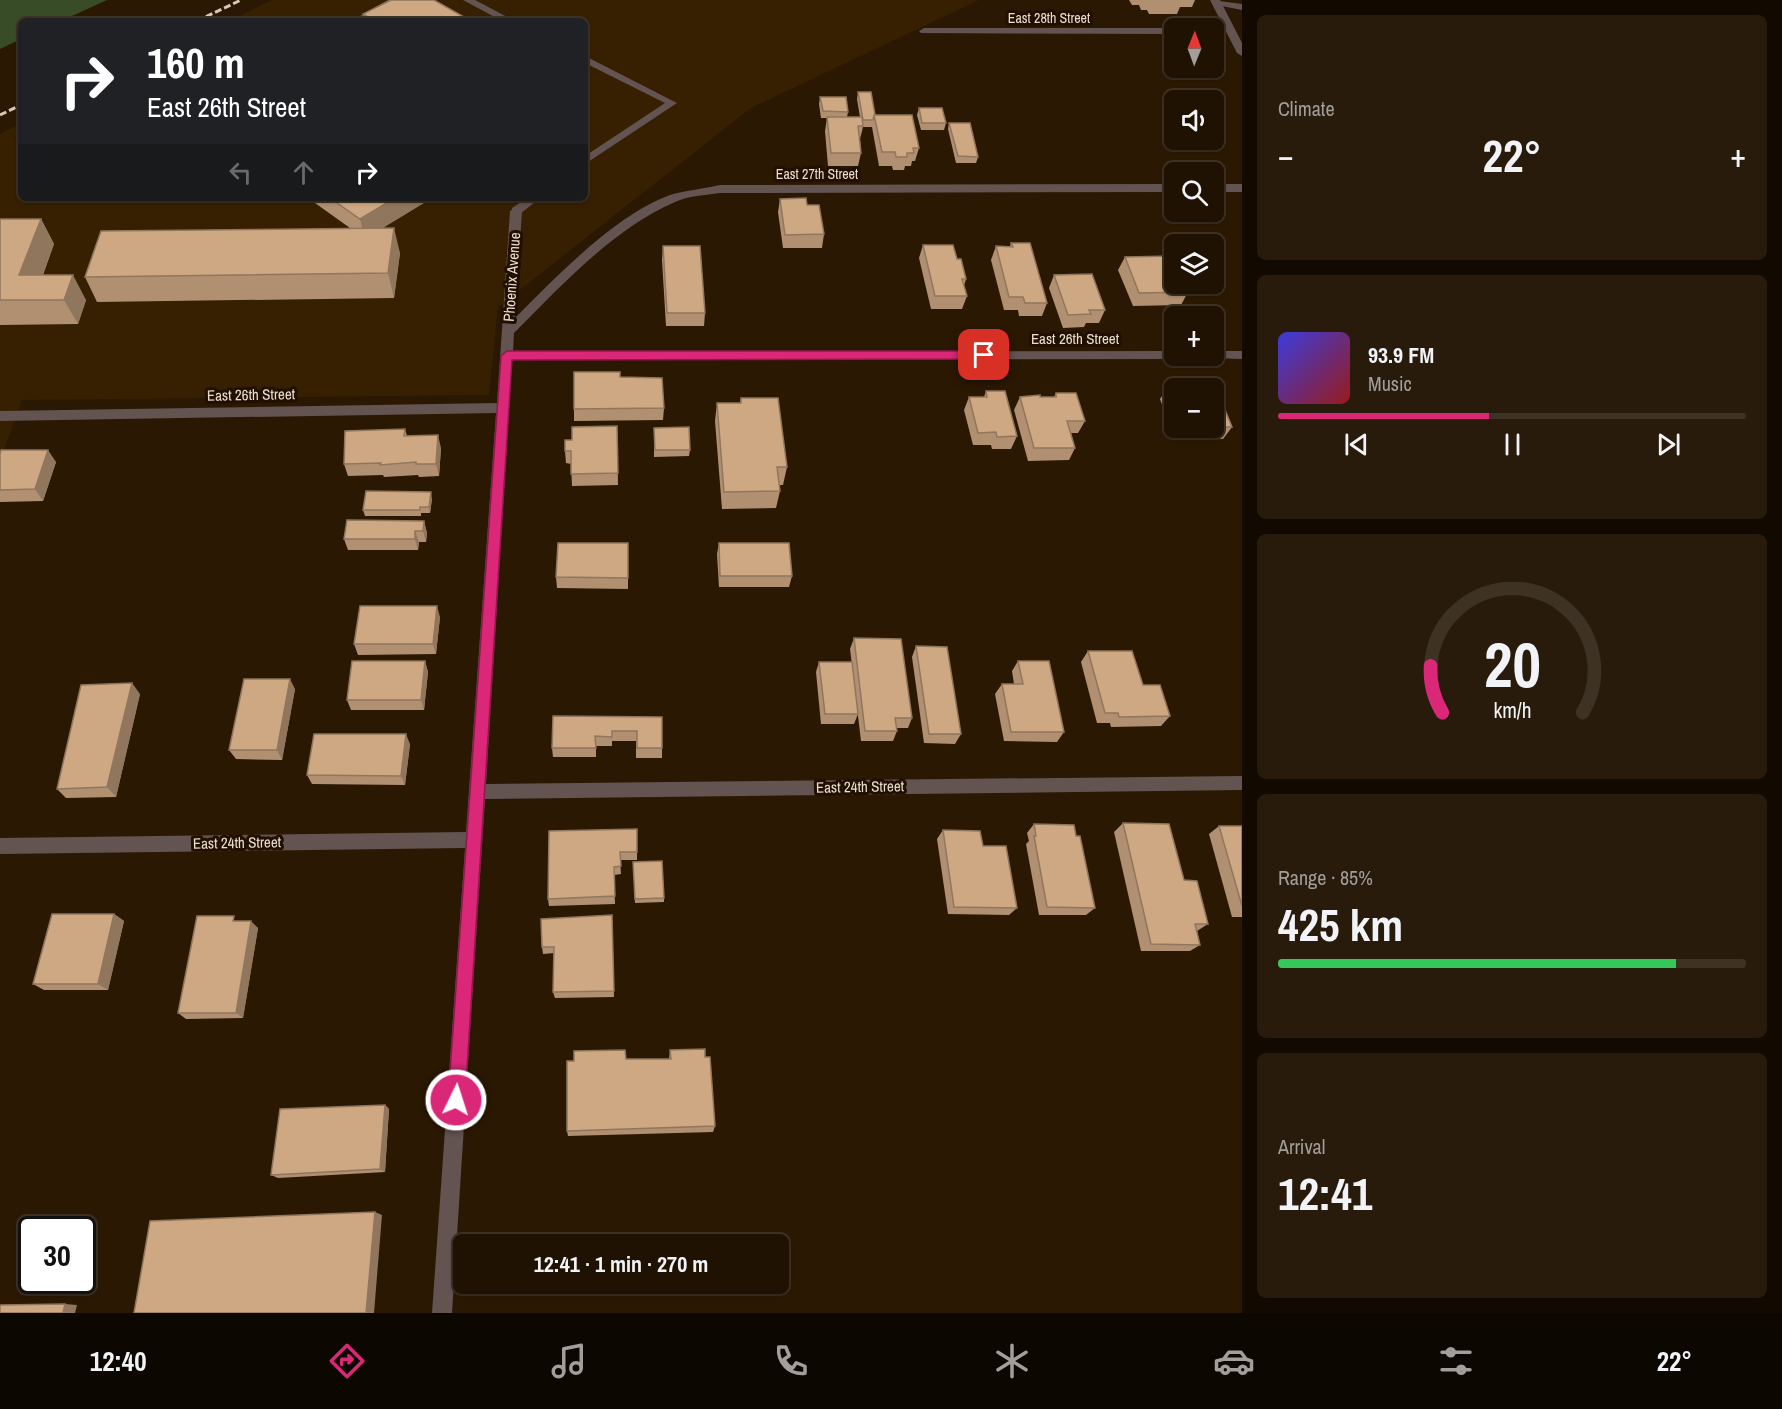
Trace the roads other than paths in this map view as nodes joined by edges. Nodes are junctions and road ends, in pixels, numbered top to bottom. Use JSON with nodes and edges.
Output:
{"nodes":[{"id":1,"x":396,"y":0,"type":"edge"},
{"id":2,"x":468,"y":0,"type":"edge"},
{"id":3,"x":1215,"y":1,"type":"edge"},
{"id":4,"x":1242,"y":7,"type":"edge"},
{"id":5,"x":362,"y":18,"type":"edge"},
{"id":6,"x":504,"y":18,"type":"edge"},
{"id":7,"x":1164,"y":31,"type":"edge"},
{"id":8,"x":924,"y":32,"type":"dead end"},
{"id":9,"x":1242,"y":53,"type":"edge"},
{"id":10,"x":588,"y":61,"type":"edge"},
{"id":11,"x":588,"y":159,"type":"edge"},
{"id":12,"x":1164,"y":188,"type":"edge"},
{"id":13,"x":1224,"y":188,"type":"edge"},
{"id":14,"x":1242,"y":188,"type":"edge"},
{"id":15,"x":530,"y":201,"type":"edge"},
{"id":16,"x":509,"y":331,"type":"junction"},
{"id":17,"x":1164,"y":355,"type":"edge"},
{"id":18,"x":1224,"y":355,"type":"edge"},
{"id":19,"x":1242,"y":355,"type":"edge"},
{"id":20,"x":507,"y":356,"type":"junction"},
{"id":21,"x":503,"y":408,"type":"junction"},
{"id":22,"x":0,"y":416,"type":"edge"},
{"id":23,"x":1242,"y":783,"type":"edge"},
{"id":24,"x":477,"y":792,"type":"junction"},
{"id":25,"x":474,"y":840,"type":"junction"},
{"id":26,"x":0,"y":846,"type":"edge"},
{"id":27,"x":442,"y":1313,"type":"edge"}],
"edges":[{"from":1,"to":5,"type":"street"},
{"from":2,"to":6,"type":"street"},
{"from":3,"to":4,"type":"street"},
{"from":3,"to":9,"type":"street"},
{"from":7,"to":8,"type":"street","name":"East 28th Street"},
{"from":10,"to":11,"type":"street"},
{"from":12,"to":16,"type":"street","name":"East 27th Street"},
{"from":13,"to":14,"type":"street"},
{"from":15,"to":16,"type":"street","name":"Phoenix Avenue"},
{"from":16,"to":20,"type":"street","name":"Phoenix Avenue"},
{"from":17,"to":20,"type":"street","name":"East 26th Street"},
{"from":18,"to":19,"type":"street"},
{"from":20,"to":21,"type":"street","name":"Phoenix Avenue"},
{"from":21,"to":22,"type":"street","name":"East 26th Street"},
{"from":21,"to":24,"type":"street","name":"Phoenix Avenue"},
{"from":23,"to":24,"type":"street","name":"East 24th Street"},
{"from":24,"to":25,"type":"street","name":"Phoenix Avenue"},
{"from":25,"to":26,"type":"street","name":"East 24th Street"},
{"from":25,"to":27,"type":"street","name":"Phoenix Avenue"}]}
